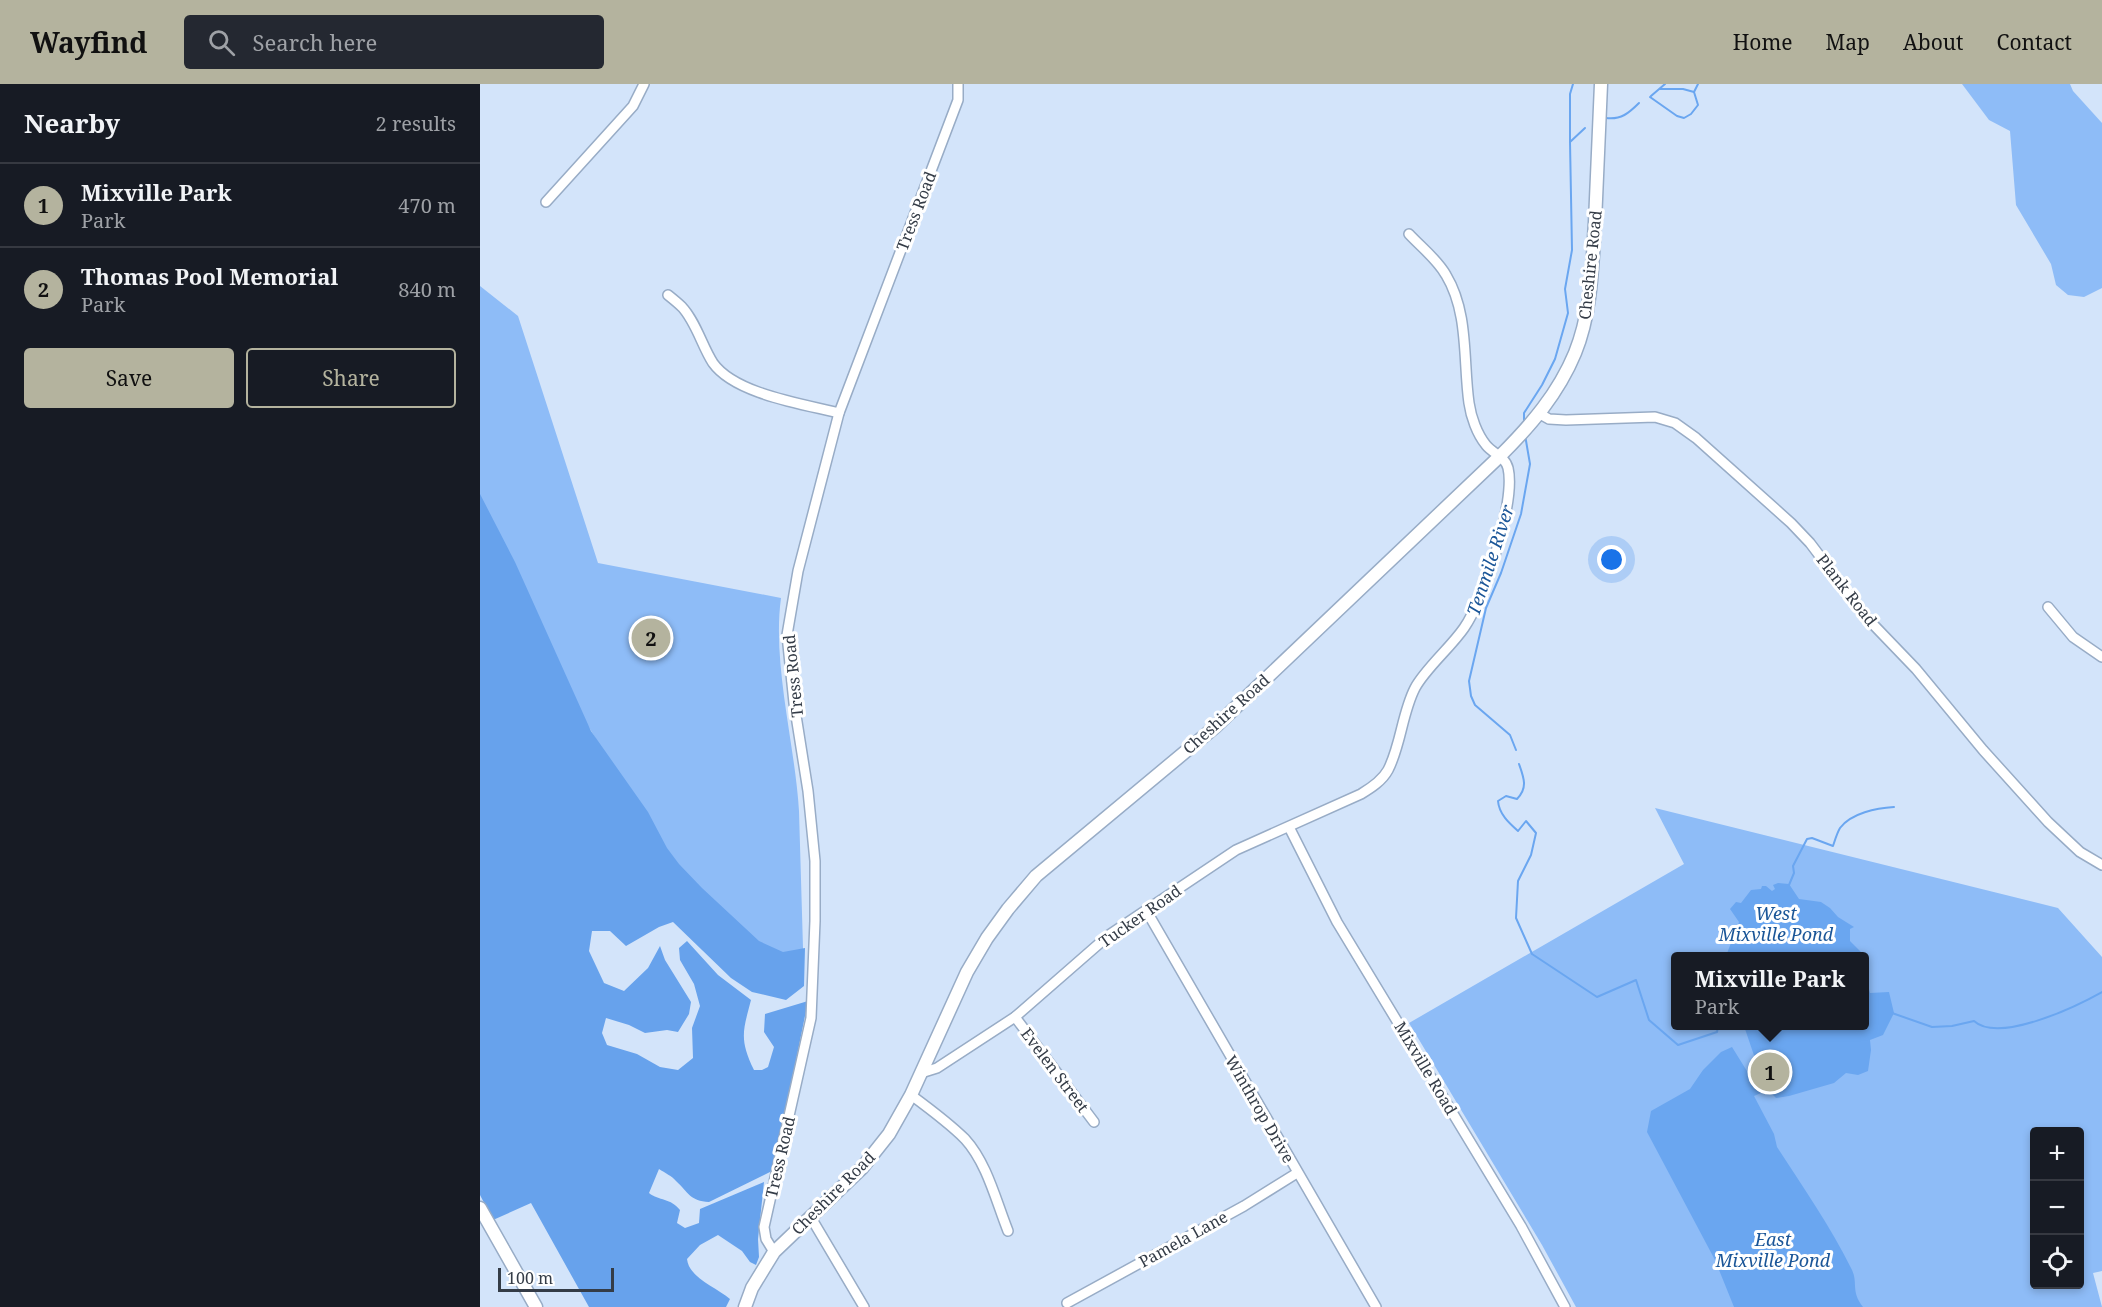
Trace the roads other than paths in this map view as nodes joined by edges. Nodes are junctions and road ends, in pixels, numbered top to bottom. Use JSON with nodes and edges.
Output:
{"nodes":[{"id":1,"x":644,"y":84,"type":"edge"},
{"id":2,"x":958,"y":84,"type":"edge"},
{"id":3,"x":1601,"y":84,"type":"edge"},
{"id":4,"x":546,"y":202,"type":"dead end"},
{"id":5,"x":1409,"y":234,"type":"dead end"},
{"id":6,"x":668,"y":295,"type":"dead end"},
{"id":7,"x":839,"y":413,"type":"junction"},
{"id":8,"x":1540,"y":414,"type":"junction"},
{"id":9,"x":1500,"y":456,"type":"junction"},
{"id":10,"x":2048,"y":607,"type":"dead end"},
{"id":11,"x":2102,"y":657,"type":"edge"},
{"id":12,"x":1289,"y":827,"type":"junction"},
{"id":13,"x":2102,"y":865,"type":"edge"},
{"id":14,"x":1146,"y":910,"type":"junction"},
{"id":15,"x":1015,"y":1017,"type":"junction"},
{"id":16,"x":921,"y":1073,"type":"junction"},
{"id":17,"x":911,"y":1095,"type":"junction"},
{"id":18,"x":1094,"y":1122,"type":"dead end"},
{"id":19,"x":1297,"y":1173,"type":"junction"},
{"id":20,"x":480,"y":1208,"type":"edge"},
{"id":21,"x":810,"y":1216,"type":"junction"},
{"id":22,"x":1008,"y":1231,"type":"dead end"},
{"id":23,"x":774,"y":1252,"type":"junction"},
{"id":24,"x":1067,"y":1303,"type":"dead end"},
{"id":25,"x":536,"y":1307,"type":"edge"},
{"id":26,"x":745,"y":1307,"type":"edge"},
{"id":27,"x":864,"y":1307,"type":"edge"},
{"id":28,"x":1376,"y":1307,"type":"edge"},
{"id":29,"x":1565,"y":1307,"type":"edge"}],
"edges":[{"from":1,"to":4,"type":"street"},
{"from":2,"to":7,"type":"street","name":"Tress Road"},
{"from":3,"to":8,"type":"main road","name":"Cheshire Road"},
{"from":5,"to":9,"type":"street"},
{"from":6,"to":7,"type":"street"},
{"from":7,"to":23,"type":"street","name":"Tress Road"},
{"from":8,"to":9,"type":"main road","name":"Cheshire Road"},
{"from":8,"to":13,"type":"street","name":"Plank Road"},
{"from":9,"to":12,"type":"street","name":"Tucker Road"},
{"from":9,"to":16,"type":"main road","name":"Cheshire Road"},
{"from":10,"to":11,"type":"street"},
{"from":12,"to":14,"type":"street","name":"Tucker Road"},
{"from":12,"to":29,"type":"street","name":"Mixville Road"},
{"from":14,"to":15,"type":"street","name":"Tucker Road"},
{"from":14,"to":19,"type":"street","name":"Winthrop Drive"},
{"from":15,"to":16,"type":"street","name":"Tucker Road"},
{"from":15,"to":18,"type":"street","name":"Evelen Street"},
{"from":16,"to":17,"type":"main road","name":"Cheshire Road"},
{"from":17,"to":21,"type":"main road","name":"Cheshire Road"},
{"from":17,"to":22,"type":"street"},
{"from":19,"to":24,"type":"street","name":"Pamela Lane"},
{"from":19,"to":28,"type":"street","name":"Winthrop Drive"},
{"from":20,"to":25,"type":"main road"},
{"from":21,"to":23,"type":"main road","name":"Cheshire Road"},
{"from":21,"to":27,"type":"street"},
{"from":23,"to":26,"type":"main road","name":"Cheshire Road"}]}
